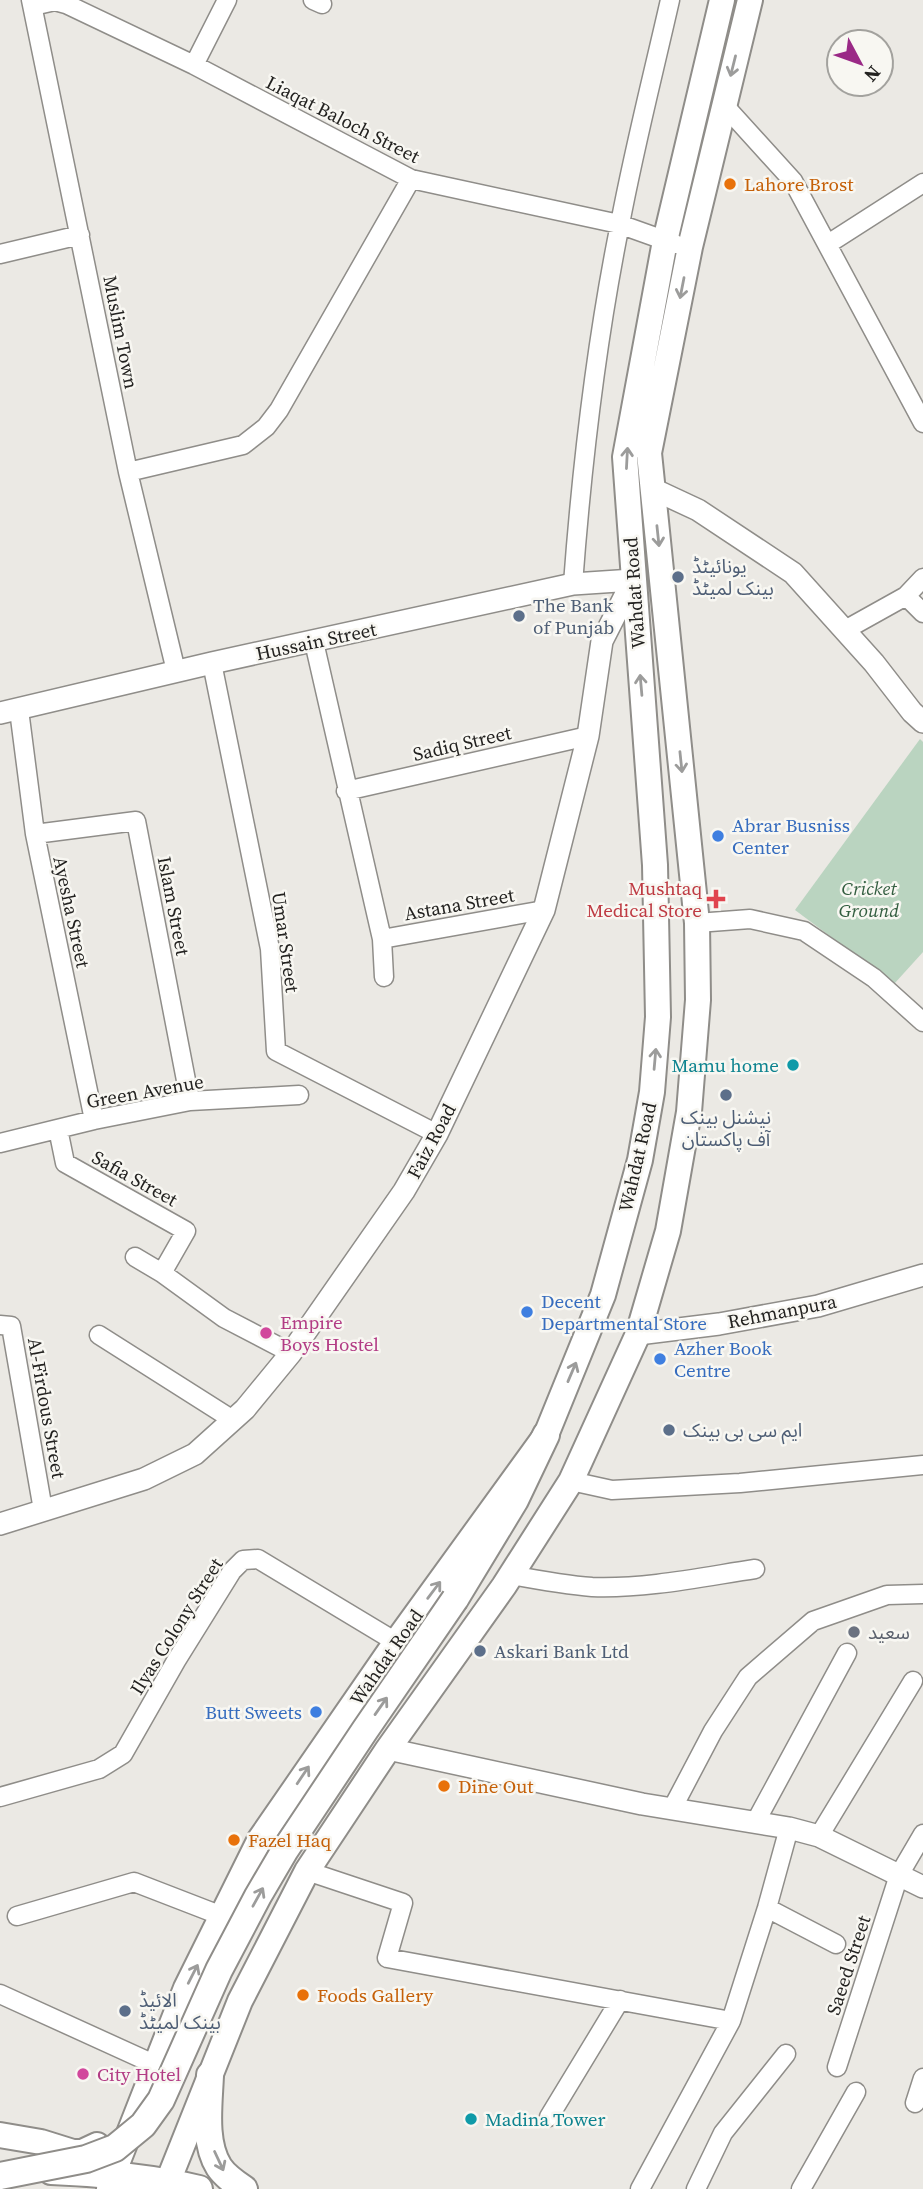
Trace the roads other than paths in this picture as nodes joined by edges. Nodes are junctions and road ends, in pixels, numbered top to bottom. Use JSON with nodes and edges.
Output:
{"nodes":[{"id":1,"x":227,"y":0,"type":"edge"},
{"id":2,"x":670,"y":0,"type":"edge"},
{"id":3,"x":722,"y":0,"type":"edge"},
{"id":4,"x":750,"y":0,"type":"edge"},
{"id":5,"x":32,"y":3,"type":"edge"},
{"id":6,"x":194,"y":65,"type":"junction"},
{"id":7,"x":724,"y":105,"type":"junction"},
{"id":8,"x":411,"y":178,"type":"junction"},
{"id":9,"x":923,"y":183,"type":"edge"},
{"id":10,"x":620,"y":224,"type":"junction"},
{"id":11,"x":80,"y":235,"type":"junction"},
{"id":12,"x":666,"y":241,"type":"junction"},
{"id":13,"x":828,"y":244,"type":"junction"},
{"id":14,"x":690,"y":247,"type":"junction"},
{"id":15,"x":0,"y":254,"type":"edge"},
{"id":16,"x":923,"y":423,"type":"edge"},
{"id":17,"x":128,"y":472,"type":"junction"},
{"id":18,"x":653,"y":489,"type":"junction"},
{"id":19,"x":662,"y":575,"type":"junction"},
{"id":20,"x":923,"y":578,"type":"edge"},
{"id":21,"x":633,"y":580,"type":"junction"},
{"id":22,"x":573,"y":584,"type":"junction"},
{"id":23,"x":906,"y":596,"type":"junction"},
{"id":24,"x":923,"y":614,"type":"edge"},
{"id":25,"x":845,"y":630,"type":"junction"},
{"id":26,"x":314,"y":642,"type":"junction"},
{"id":27,"x":212,"y":663,"type":"junction"},
{"id":28,"x":176,"y":671,"type":"junction"},
{"id":29,"x":10,"y":712,"type":"edge"},
{"id":30,"x":923,"y":722,"type":"edge"},
{"id":31,"x":588,"y":736,"type":"junction"},
{"id":32,"x":346,"y":791,"type":"junction"},
{"id":33,"x":35,"y":834,"type":"junction"},
{"id":34,"x":544,"y":910,"type":"junction"},
{"id":35,"x":697,"y":923,"type":"junction"},
{"id":36,"x":382,"y":939,"type":"junction"},
{"id":37,"x":384,"y":977,"type":"dead end"},
{"id":38,"x":923,"y":1022,"type":"edge"},
{"id":39,"x":299,"y":1095,"type":"dead end"},
{"id":40,"x":190,"y":1101,"type":"junction"},
{"id":41,"x":93,"y":1120,"type":"junction"},
{"id":42,"x":58,"y":1129,"type":"junction"},
{"id":43,"x":437,"y":1134,"type":"junction"},
{"id":44,"x":0,"y":1143,"type":"edge"},
{"id":45,"x":135,"y":1257,"type":"dead end"},
{"id":46,"x":162,"y":1273,"type":"junction"},
{"id":47,"x":923,"y":1275,"type":"edge"},
{"id":48,"x":0,"y":1325,"type":"edge"},
{"id":49,"x":638,"y":1334,"type":"junction"},
{"id":50,"x":99,"y":1335,"type":"dead end"},
{"id":51,"x":291,"y":1353,"type":"junction"},
{"id":52,"x":233,"y":1420,"type":"junction"},
{"id":53,"x":545,"y":1435,"type":"junction"},
{"id":54,"x":923,"y":1465,"type":"edge"},
{"id":55,"x":571,"y":1480,"type":"junction"},
{"id":56,"x":43,"y":1510,"type":"junction"},
{"id":57,"x":0,"y":1524,"type":"edge"},
{"id":58,"x":755,"y":1569,"type":"dead end"},
{"id":59,"x":511,"y":1575,"type":"junction"},
{"id":60,"x":923,"y":1594,"type":"edge"},
{"id":61,"x":396,"y":1642,"type":"junction"},
{"id":62,"x":847,"y":1653,"type":"dead end"},
{"id":63,"x":914,"y":1681,"type":"dead end"},
{"id":64,"x":388,"y":1749,"type":"junction"},
{"id":65,"x":0,"y":1797,"type":"edge"},
{"id":66,"x":672,"y":1809,"type":"junction"},
{"id":67,"x":756,"y":1821,"type":"junction"},
{"id":68,"x":789,"y":1828,"type":"junction"},
{"id":69,"x":923,"y":1834,"type":"edge"},
{"id":70,"x":819,"y":1836,"type":"junction"},
{"id":71,"x":307,"y":1871,"type":"junction"},
{"id":72,"x":899,"y":1875,"type":"junction"},
{"id":73,"x":923,"y":1887,"type":"edge"},
{"id":74,"x":767,"y":1908,"type":"junction"},
{"id":75,"x":17,"y":1916,"type":"dead end"},
{"id":76,"x":222,"y":1916,"type":"junction"},
{"id":77,"x":836,"y":1944,"type":"dead end"},
{"id":78,"x":0,"y":1994,"type":"edge"},
{"id":79,"x":620,"y":2000,"type":"junction"},
{"id":80,"x":731,"y":2021,"type":"junction"},
{"id":81,"x":786,"y":2054,"type":"dead end"},
{"id":82,"x":837,"y":2067,"type":"dead end"},
{"id":83,"x":153,"y":2074,"type":"junction"},
{"id":84,"x":210,"y":2075,"type":"junction"},
{"id":85,"x":923,"y":2078,"type":"edge"},
{"id":86,"x":856,"y":2092,"type":"dead end"},
{"id":87,"x":915,"y":2103,"type":"dead end"},
{"id":88,"x":549,"y":2117,"type":"dead end"},
{"id":89,"x":0,"y":2135,"type":"edge"},
{"id":90,"x":73,"y":2152,"type":"junction"},
{"id":91,"x":0,"y":2169,"type":"edge"},
{"id":92,"x":0,"y":2176,"type":"edge"},
{"id":93,"x":111,"y":2181,"type":"edge"},
{"id":94,"x":166,"y":2185,"type":"edge"},
{"id":95,"x":199,"y":2189,"type":"edge"},
{"id":96,"x":244,"y":2189,"type":"edge"},
{"id":97,"x":640,"y":2189,"type":"edge"},
{"id":98,"x":696,"y":2189,"type":"edge"},
{"id":99,"x":801,"y":2189,"type":"edge"}],
"edges":[{"from":1,"to":6,"type":"street"},
{"from":2,"to":10,"type":"street"},
{"from":3,"to":12,"type":"main road","name":"Wahdat Road"},
{"from":4,"to":7,"type":"main road","name":"Wahdat Road","one_way":true},
{"from":5,"to":6,"type":"street","name":"Liaqat Baloch Street"},
{"from":5,"to":11,"type":"street","name":"Muslim Town"},
{"from":6,"to":8,"type":"street","name":"Liaqat Baloch Street"},
{"from":7,"to":13,"type":"street"},
{"from":7,"to":14,"type":"main road","name":"Wahdat Road"},
{"from":8,"to":10,"type":"street","name":"Liaqat Baloch Street"},
{"from":8,"to":17,"type":"street"},
{"from":9,"to":13,"type":"street"},
{"from":10,"to":12,"type":"street","name":"Liaqat Baloch Street"},
{"from":10,"to":22,"type":"street"},
{"from":11,"to":15,"type":"street"},
{"from":11,"to":17,"type":"street","name":"Muslim Town"},
{"from":12,"to":14,"type":"street","name":"Liaqat Baloch Street"},
{"from":21,"to":12,"type":"main road","name":"Wahdat Road","one_way":true},
{"from":13,"to":16,"type":"street"},
{"from":14,"to":18,"type":"main road","name":"Wahdat Road","one_way":true},
{"from":17,"to":28,"type":"street","name":"Muslim Town"},
{"from":18,"to":19,"type":"main road","name":"Wahdat Road","one_way":true},
{"from":18,"to":25,"type":"street"},
{"from":19,"to":21,"type":"main road"},
{"from":19,"to":35,"type":"main road","name":"Wahdat Road","one_way":true},
{"from":20,"to":23,"type":"street"},
{"from":21,"to":22,"type":"street","name":"Hussain Street"},
{"from":21,"to":31,"type":"street","name":"Faiz Road"},
{"from":53,"to":21,"type":"main road","name":"Wahdat Road","one_way":true},
{"from":22,"to":26,"type":"street","name":"Hussain Street"},
{"from":23,"to":24,"type":"street"},
{"from":23,"to":25,"type":"street"},
{"from":25,"to":30,"type":"street"},
{"from":26,"to":27,"type":"street","name":"Hussain Street"},
{"from":26,"to":32,"type":"street"},
{"from":27,"to":28,"type":"street","name":"Hussain Street"},
{"from":27,"to":43,"type":"street","name":"Umar Street"},
{"from":28,"to":29,"type":"street","name":"Hussain Street"},
{"from":29,"to":33,"type":"street","name":"Ayesha Street"},
{"from":31,"to":32,"type":"street","name":"Sadiq Street"},
{"from":31,"to":34,"type":"street","name":"Faiz Road"},
{"from":32,"to":36,"type":"street"},
{"from":33,"to":40,"type":"street","name":"Islam Street"},
{"from":33,"to":41,"type":"street","name":"Ayesha Street"},
{"from":34,"to":36,"type":"street","name":"Astana Street"},
{"from":34,"to":43,"type":"street","name":"Faiz Road"},
{"from":35,"to":38,"type":"street"},
{"from":35,"to":49,"type":"main road","name":"Wahdat Road"},
{"from":36,"to":37,"type":"street"},
{"from":39,"to":40,"type":"street","name":"Green Avenue"},
{"from":40,"to":41,"type":"street","name":"Green Avenue"},
{"from":41,"to":42,"type":"street","name":"Green Avenue"},
{"from":42,"to":44,"type":"street","name":"Green Avenue"},
{"from":42,"to":46,"type":"street","name":"Safia Street"},
{"from":43,"to":51,"type":"street","name":"Faiz Road"},
{"from":45,"to":46,"type":"street"},
{"from":46,"to":51,"type":"street"},
{"from":47,"to":49,"type":"street","name":"Rehmanpura"},
{"from":48,"to":56,"type":"street","name":"Al-Firdous Street"},
{"from":49,"to":55,"type":"main road","name":"Wahdat Road"},
{"from":50,"to":52,"type":"street"},
{"from":51,"to":52,"type":"street","name":"Faiz Road"},
{"from":52,"to":56,"type":"street","name":"Faiz Road"},
{"from":61,"to":53,"type":"main road","name":"Wahdat Road","one_way":true},
{"from":92,"to":53,"type":"main road","one_way":true,"bridge":true},
{"from":54,"to":55,"type":"street"},
{"from":55,"to":59,"type":"main road","name":"Wahdat Road"},
{"from":56,"to":57,"type":"street","name":"Faiz Road"},
{"from":58,"to":59,"type":"street"},
{"from":59,"to":64,"type":"main road","name":"Wahdat Road"},
{"from":60,"to":66,"type":"street"},
{"from":61,"to":65,"type":"street","name":"Ilyas Colony Street"},
{"from":76,"to":61,"type":"main road","name":"Wahdat Road","one_way":true},
{"from":62,"to":67,"type":"street"},
{"from":63,"to":70,"type":"street"},
{"from":64,"to":66,"type":"street"},
{"from":64,"to":71,"type":"main road","name":"Wahdat Road"},
{"from":66,"to":67,"type":"street"},
{"from":67,"to":68,"type":"street"},
{"from":68,"to":70,"type":"street"},
{"from":68,"to":74,"type":"street"},
{"from":69,"to":72,"type":"street","name":"Saeed Street"},
{"from":70,"to":72,"type":"street"},
{"from":71,"to":79,"type":"street"},
{"from":71,"to":84,"type":"main road","name":"Wahdat Road"},
{"from":72,"to":73,"type":"street"},
{"from":72,"to":82,"type":"street","name":"Saeed Street"},
{"from":74,"to":77,"type":"street"},
{"from":74,"to":80,"type":"street"},
{"from":75,"to":76,"type":"street"},
{"from":83,"to":76,"type":"main road","name":"Wahdat Road","one_way":true},
{"from":78,"to":83,"type":"street"},
{"from":79,"to":80,"type":"street"},
{"from":79,"to":88,"type":"street"},
{"from":80,"to":97,"type":"street"},
{"from":81,"to":98,"type":"street"},
{"from":83,"to":90,"type":"main road"},
{"from":83,"to":93,"type":"main road","name":"Wahdat Road"},
{"from":84,"to":94,"type":"main road","name":"Wahdat Road"},
{"from":84,"to":96,"type":"main road","one_way":true},
{"from":85,"to":87,"type":"street"},
{"from":86,"to":99,"type":"street"},
{"from":89,"to":90,"type":"main road"},
{"from":90,"to":93,"type":"main road"},
{"from":91,"to":93,"type":"main road"},
{"from":93,"to":94,"type":"main road"},
{"from":94,"to":95,"type":"main road"}]}
